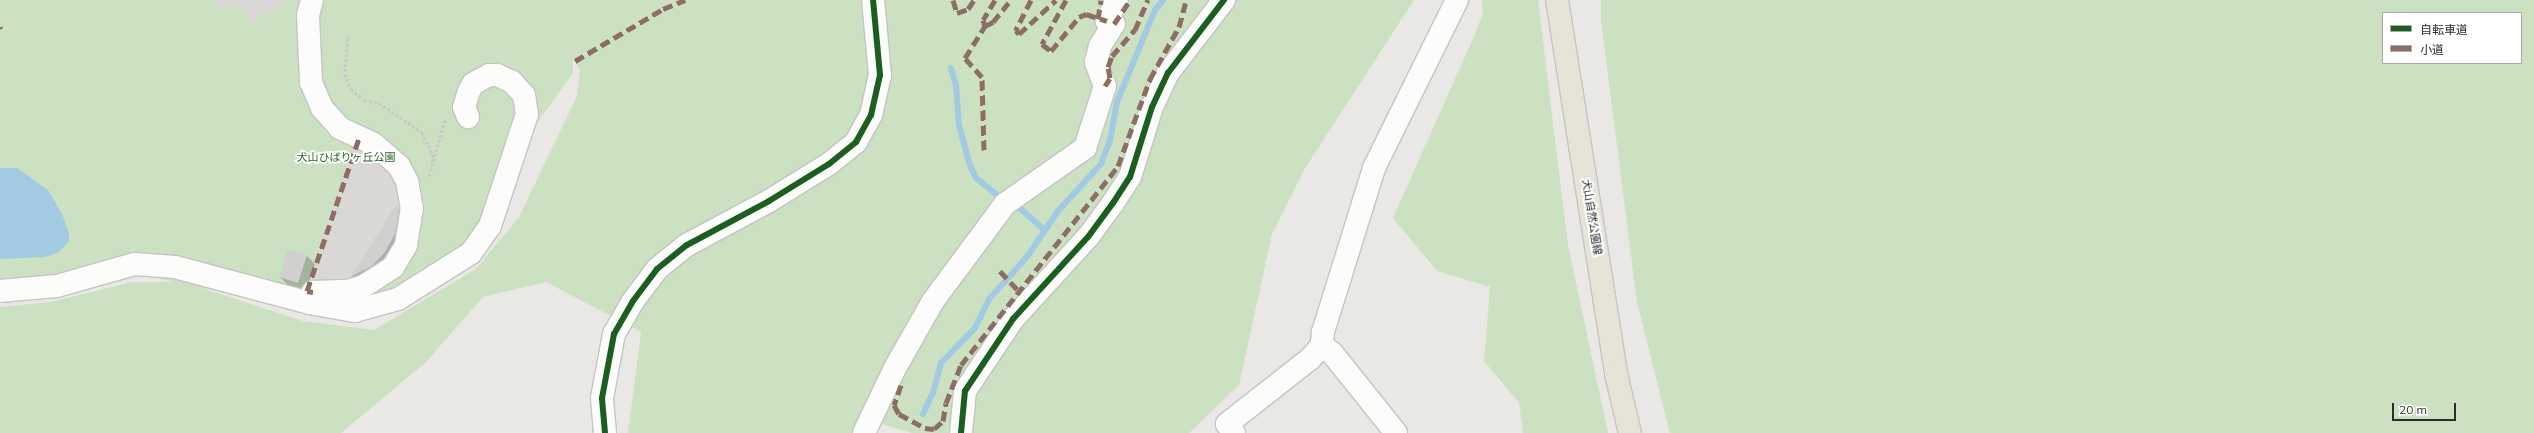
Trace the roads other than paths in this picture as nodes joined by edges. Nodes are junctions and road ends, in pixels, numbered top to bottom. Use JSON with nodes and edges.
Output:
{"nodes":[{"id":1,"x":312,"y":0,"type":"edge"},
{"id":2,"x":873,"y":0,"type":"edge"},
{"id":3,"x":1117,"y":0,"type":"edge"},
{"id":4,"x":1224,"y":0,"type":"edge"},
{"id":5,"x":1457,"y":0,"type":"edge"},
{"id":6,"x":1557,"y":0,"type":"edge"},
{"id":7,"x":458,"y":116,"type":"road end"},
{"id":8,"x":0,"y":292,"type":"edge"},
{"id":9,"x":309,"y":303,"type":"junction"},
{"id":10,"x":1322,"y":345,"type":"junction"},
{"id":11,"x":605,"y":433,"type":"edge"},
{"id":12,"x":864,"y":433,"type":"edge"},
{"id":13,"x":961,"y":433,"type":"edge"},
{"id":14,"x":1234,"y":433,"type":"edge"},
{"id":15,"x":1396,"y":433,"type":"edge"},
{"id":16,"x":1630,"y":433,"type":"edge"}],
"edges":[{"from":1,"to":9,"type":"street"},
{"from":2,"to":11,"type":"street"},
{"from":3,"to":12,"type":"street"},
{"from":4,"to":13,"type":"street"},
{"from":5,"to":10,"type":"street"},
{"from":6,"to":16,"type":"main road","name":"犬山自然公園線"},
{"from":7,"to":9,"type":"street"},
{"from":8,"to":9,"type":"street"},
{"from":10,"to":14,"type":"street"},
{"from":10,"to":15,"type":"street"}]}
